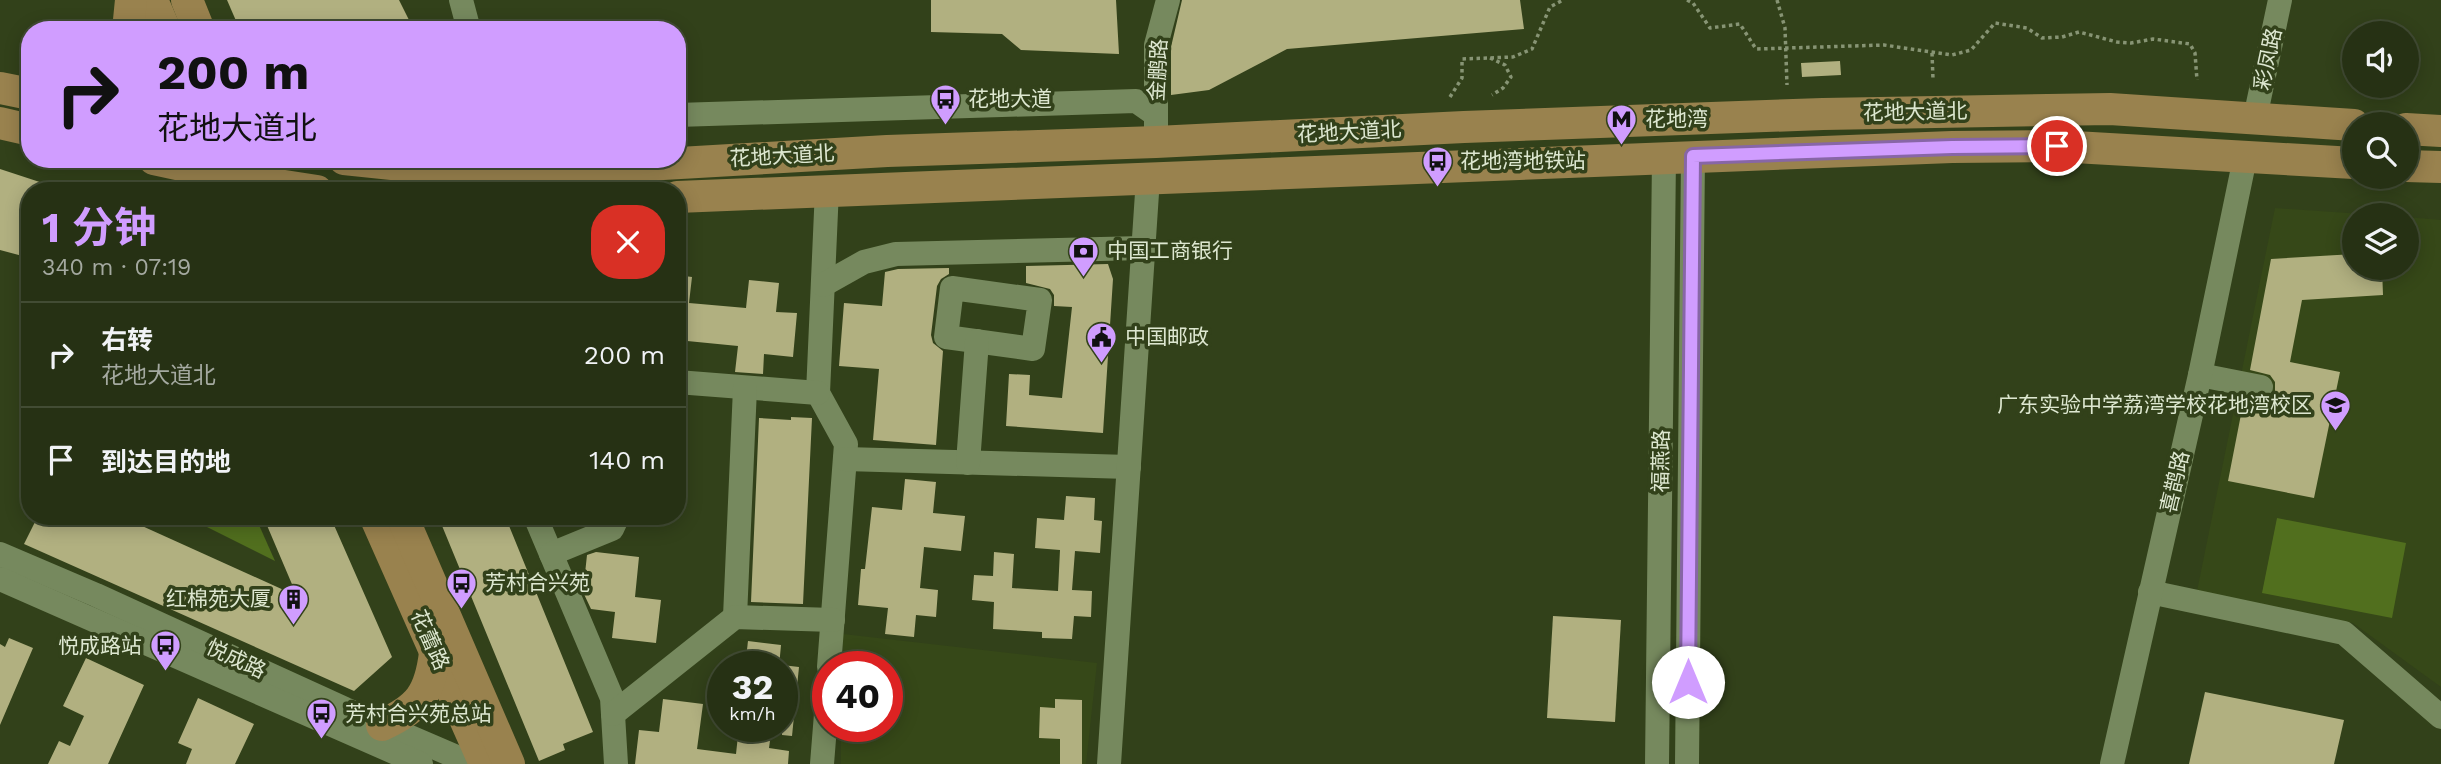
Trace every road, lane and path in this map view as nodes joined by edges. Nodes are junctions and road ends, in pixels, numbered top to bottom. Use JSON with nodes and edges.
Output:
{"nodes":[{"id":1,"x":131,"y":0,"type":"edge"},
{"id":2,"x":152,"y":0,"type":"edge"},
{"id":3,"x":187,"y":0,"type":"edge"},
{"id":4,"x":461,"y":0,"type":"edge"},
{"id":5,"x":1168,"y":0,"type":"edge"},
{"id":6,"x":1563,"y":0,"type":"edge"},
{"id":7,"x":1687,"y":0,"type":"edge"},
{"id":8,"x":1777,"y":0,"type":"edge"},
{"id":9,"x":2280,"y":0,"type":"edge"},
{"id":10,"x":129,"y":21,"type":"edge"},
{"id":11,"x":161,"y":21,"type":"edge"},
{"id":12,"x":195,"y":21,"type":"edge"},
{"id":13,"x":467,"y":21,"type":"edge"},
{"id":14,"x":1784,"y":50,"type":"junction"},
{"id":15,"x":1933,"y":53,"type":"junction"},
{"id":16,"x":1488,"y":57,"type":"junction"},
{"id":17,"x":1933,"y":79,"type":"dead end"},
{"id":18,"x":2196,"y":80,"type":"dead end"},
{"id":19,"x":1787,"y":85,"type":"dead end"},
{"id":20,"x":0,"y":88,"type":"edge"},
{"id":21,"x":21,"y":92,"type":"edge"},
{"id":22,"x":1492,"y":95,"type":"dead end"},
{"id":23,"x":1450,"y":96,"type":"dead end"},
{"id":24,"x":686,"y":115,"type":"edge"},
{"id":25,"x":2255,"y":118,"type":"junction"},
{"id":26,"x":0,"y":123,"type":"edge"},
{"id":27,"x":2342,"y":124,"type":"edge"},
{"id":28,"x":21,"y":128,"type":"edge"},
{"id":29,"x":1156,"y":129,"type":"junction"},
{"id":30,"x":2419,"y":130,"type":"edge"},
{"id":31,"x":2441,"y":131,"type":"edge"},
{"id":32,"x":1678,"y":157,"type":"junction"},
{"id":33,"x":2245,"y":158,"type":"junction"},
{"id":34,"x":686,"y":162,"type":"edge"},
{"id":35,"x":2342,"y":162,"type":"edge"},
{"id":36,"x":2419,"y":166,"type":"edge"},
{"id":37,"x":2441,"y":167,"type":"edge"},
{"id":38,"x":203,"y":168,"type":"edge"},
{"id":39,"x":246,"y":176,"type":"edge"},
{"id":40,"x":1148,"y":178,"type":"junction"},
{"id":41,"x":274,"y":182,"type":"edge"},
{"id":42,"x":827,"y":189,"type":"junction"},
{"id":43,"x":686,"y":197,"type":"edge"},
{"id":44,"x":1143,"y":248,"type":"junction"},
{"id":45,"x":823,"y":285,"type":"junction"},
{"id":46,"x":977,"y":341,"type":"dead end"},
{"id":47,"x":2200,"y":375,"type":"junction"},
{"id":48,"x":686,"y":383,"type":"edge"},
{"id":49,"x":2261,"y":387,"type":"dead end"},
{"id":50,"x":745,"y":388,"type":"junction"},
{"id":51,"x":818,"y":393,"type":"junction"},
{"id":52,"x":845,"y":459,"type":"junction"},
{"id":53,"x":968,"y":463,"type":"junction"},
{"id":54,"x":1129,"y":467,"type":"junction"},
{"id":55,"x":379,"y":525,"type":"edge"},
{"id":56,"x":406,"y":525,"type":"edge"},
{"id":57,"x":540,"y":525,"type":"edge"},
{"id":58,"x":614,"y":525,"type":"edge"},
{"id":59,"x":0,"y":554,"type":"edge"},
{"id":60,"x":551,"y":554,"type":"junction"},
{"id":61,"x":0,"y":579,"type":"edge"},
{"id":62,"x":2150,"y":592,"type":"junction"},
{"id":63,"x":735,"y":617,"type":"junction"},
{"id":64,"x":833,"y":620,"type":"junction"},
{"id":65,"x":830,"y":651,"type":"edge"},
{"id":66,"x":435,"y":653,"type":"junction"},
{"id":67,"x":613,"y":714,"type":"junction"},
{"id":68,"x":2441,"y":717,"type":"edge"},
{"id":69,"x":382,"y":724,"type":"junction"},
{"id":70,"x":824,"y":742,"type":"edge"},
{"id":71,"x":421,"y":764,"type":"edge"},
{"id":72,"x":472,"y":764,"type":"edge"},
{"id":73,"x":485,"y":764,"type":"edge"},
{"id":74,"x":509,"y":764,"type":"edge"},
{"id":75,"x":616,"y":764,"type":"edge"},
{"id":76,"x":822,"y":764,"type":"edge"},
{"id":77,"x":1109,"y":764,"type":"edge"},
{"id":78,"x":1657,"y":764,"type":"edge"},
{"id":79,"x":1688,"y":764,"type":"edge"},
{"id":80,"x":2112,"y":764,"type":"edge"}],
"edges":[{"from":1,"to":10,"type":"main road"},
{"from":2,"to":11,"type":"main road"},
{"from":3,"to":12,"type":"main road"},
{"from":4,"to":13,"type":"street"},
{"from":5,"to":29,"type":"street","name":"金鹏路"},
{"from":6,"to":16,"type":"path"},
{"from":7,"to":14,"type":"path"},
{"from":8,"to":14,"type":"path"},
{"from":9,"to":25,"type":"street","name":"彩凤路"},
{"from":14,"to":15,"type":"path"},
{"from":14,"to":19,"type":"path"},
{"from":15,"to":17,"type":"path"},
{"from":15,"to":18,"type":"path"},
{"from":16,"to":22,"type":"path"},
{"from":16,"to":23,"type":"path"},
{"from":20,"to":21,"type":"main road"},
{"from":24,"to":29,"type":"street"},
{"from":25,"to":27,"type":"main road","name":"花地大道北"},
{"from":25,"to":29,"type":"main road","name":"花地大道北"},
{"from":26,"to":28,"type":"main road"},
{"from":29,"to":34,"type":"main road","name":"花地大道北"},
{"from":30,"to":31,"type":"main road"},
{"from":32,"to":33,"type":"main road","name":"花地大道北"},
{"from":32,"to":40,"type":"main road","name":"花地大道北"},
{"from":32,"to":78,"type":"street","name":"福燕路"},
{"from":32,"to":79,"type":"street","name":"福燕路"},
{"from":33,"to":35,"type":"main road","name":"花地大道北"},
{"from":33,"to":47,"type":"street","name":"喜鹊路"},
{"from":36,"to":37,"type":"main road"},
{"from":38,"to":39,"type":"main road"},
{"from":39,"to":41,"type":"main road"},
{"from":40,"to":42,"type":"main road","name":"花地大道北"},
{"from":40,"to":44,"type":"street"},
{"from":42,"to":43,"type":"main road","name":"花地大道北"},
{"from":42,"to":45,"type":"street"},
{"from":44,"to":45,"type":"street"},
{"from":44,"to":54,"type":"street"},
{"from":45,"to":51,"type":"street"},
{"from":46,"to":53,"type":"street"},
{"from":47,"to":49,"type":"street"},
{"from":47,"to":62,"type":"street","name":"喜鹊路"},
{"from":48,"to":50,"type":"street"},
{"from":50,"to":51,"type":"street"},
{"from":50,"to":63,"type":"street"},
{"from":51,"to":52,"type":"street"},
{"from":52,"to":53,"type":"street"},
{"from":52,"to":64,"type":"street"},
{"from":53,"to":54,"type":"street"},
{"from":54,"to":77,"type":"street"},
{"from":55,"to":66,"type":"main road","name":"花蕾路"},
{"from":56,"to":74,"type":"main road","name":"花蕾路"},
{"from":57,"to":60,"type":"street"},
{"from":58,"to":60,"type":"street"},
{"from":59,"to":69,"type":"street","name":"悦成路"},
{"from":60,"to":67,"type":"street"},
{"from":61,"to":71,"type":"street","name":"悦成路"},
{"from":62,"to":68,"type":"street"},
{"from":62,"to":80,"type":"street","name":"喜鹊路"},
{"from":63,"to":64,"type":"street"},
{"from":63,"to":67,"type":"street"},
{"from":64,"to":65,"type":"street"},
{"from":66,"to":69,"type":"main road"},
{"from":66,"to":73,"type":"main road","name":"花蕾路"},
{"from":67,"to":75,"type":"street"},
{"from":69,"to":72,"type":"street","name":"悦成路"},
{"from":70,"to":76,"type":"street"}]}
